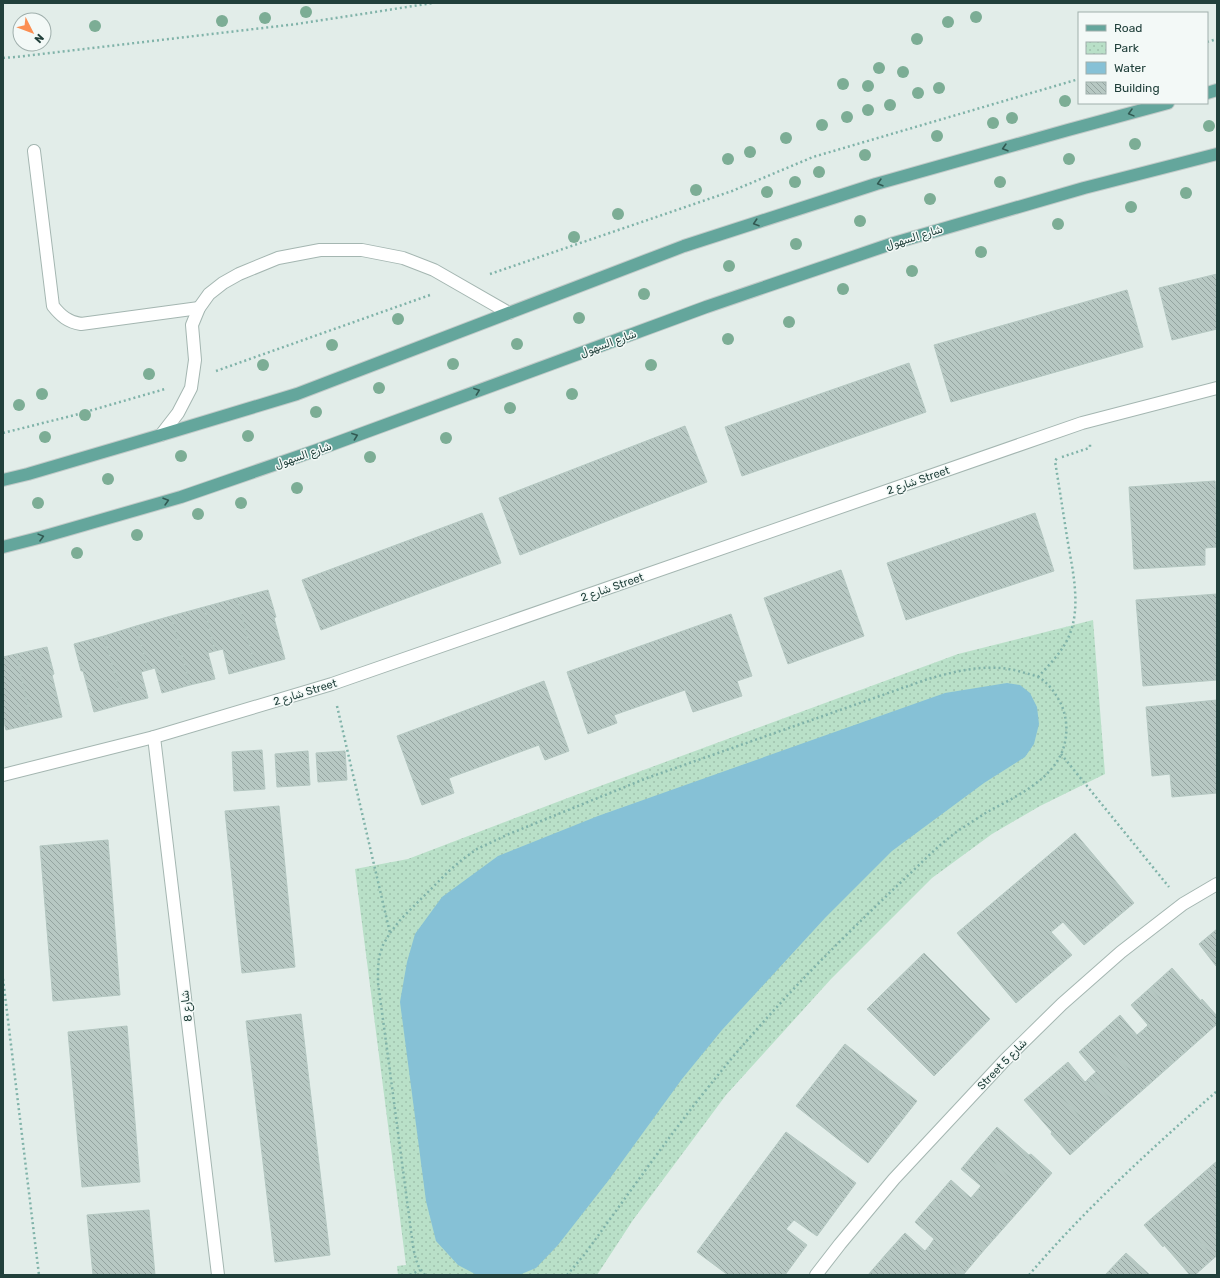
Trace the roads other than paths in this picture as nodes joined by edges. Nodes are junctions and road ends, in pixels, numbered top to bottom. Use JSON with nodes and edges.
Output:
{"nodes":[{"id":1,"x":1164,"y":104,"type":"edge"},
{"id":2,"x":34,"y":151,"type":"dead end"},
{"id":3,"x":1217,"y":154,"type":"edge"},
{"id":4,"x":199,"y":308,"type":"junction"},
{"id":5,"x":509,"y":313,"type":"junction"},
{"id":6,"x":1217,"y":388,"type":"edge"},
{"id":7,"x":161,"y":436,"type":"junction"},
{"id":8,"x":3,"y":480,"type":"edge"},
{"id":9,"x":3,"y":547,"type":"edge"},
{"id":10,"x":154,"y":737,"type":"junction"},
{"id":11,"x":3,"y":775,"type":"edge"},
{"id":12,"x":1217,"y":884,"type":"edge"},
{"id":13,"x":218,"y":1275,"type":"edge"},
{"id":14,"x":816,"y":1275,"type":"edge"}],
"edges":[{"from":1,"to":5,"type":"main road","one_way":true},
{"from":2,"to":4,"type":"street"},
{"from":9,"to":3,"type":"main road","name":"شارع السهول","one_way":true},
{"from":4,"to":5,"type":"street"},
{"from":4,"to":7,"type":"street"},
{"from":5,"to":7,"type":"main road"},
{"from":6,"to":10,"type":"street","name":"شارع 2 Street"},
{"from":7,"to":8,"type":"main road"},
{"from":10,"to":11,"type":"street","name":"شارع 2 Street"},
{"from":10,"to":13,"type":"street","name":"شارع 8"},
{"from":12,"to":14,"type":"street","name":"Street شارع 5"}]}
